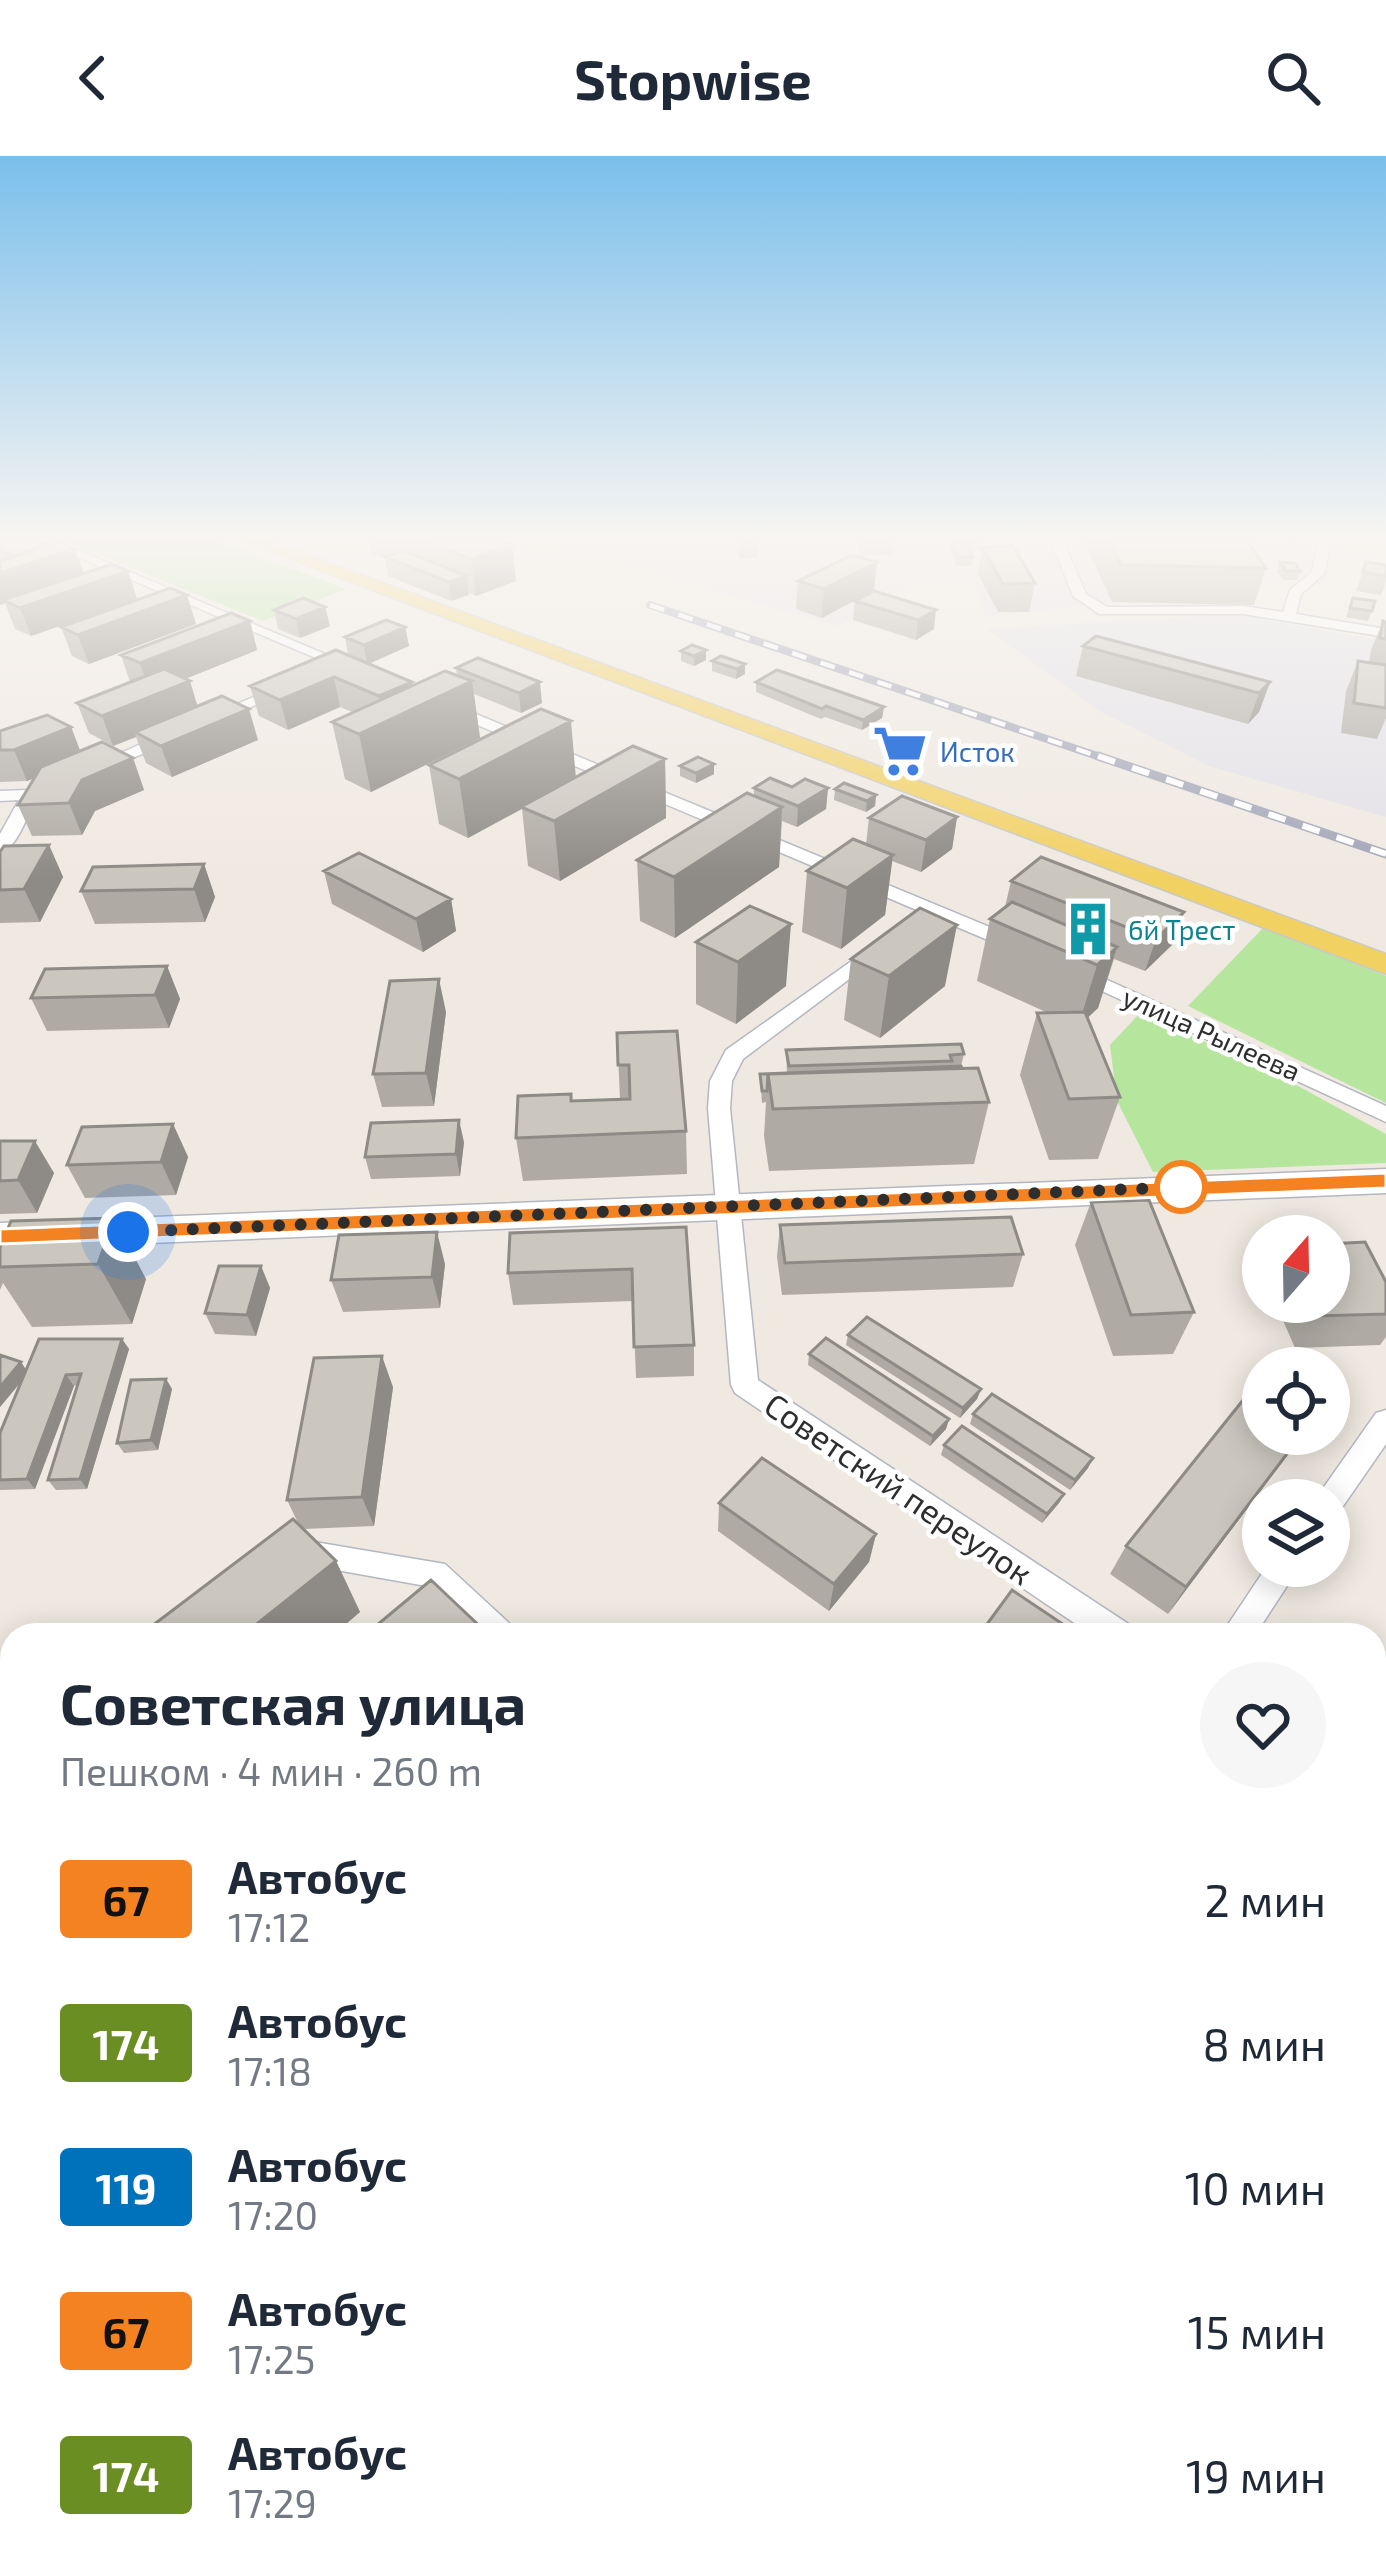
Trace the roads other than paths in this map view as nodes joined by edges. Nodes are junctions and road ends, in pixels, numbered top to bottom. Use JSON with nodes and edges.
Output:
{"nodes":[{"id":1,"x":311,"y":651,"type":"edge"},
{"id":2,"x":550,"y":651,"type":"edge"},
{"id":3,"x":343,"y":664,"type":"junction"},
{"id":4,"x":322,"y":673,"type":"edge"},
{"id":5,"x":301,"y":682,"type":"edge"},
{"id":6,"x":386,"y":682,"type":"edge"},
{"id":7,"x":429,"y":699,"type":"edge"},
{"id":8,"x":31,"y":795,"type":"junction"},
{"id":9,"x":0,"y":796,"type":"edge"},
{"id":10,"x":0,"y":849,"type":"edge"},
{"id":11,"x":934,"y":908,"type":"junction"},
{"id":12,"x":1037,"y":954,"type":"edge"},
{"id":13,"x":1058,"y":963,"type":"edge"},
{"id":14,"x":1386,"y":965,"type":"edge"},
{"id":15,"x":1386,"y":1115,"type":"edge"},
{"id":16,"x":1386,"y":1180,"type":"edge"},
{"id":17,"x":726,"y":1207,"type":"junction"},
{"id":18,"x":0,"y":1236,"type":"edge"},
{"id":19,"x":1386,"y":1421,"type":"edge"},
{"id":20,"x":1346,"y":1479,"type":"edge"},
{"id":21,"x":262,"y":1564,"type":"edge"},
{"id":22,"x":1271,"y":1587,"type":"edge"},
{"id":23,"x":487,"y":1623,"type":"edge"},
{"id":24,"x":1101,"y":1623,"type":"edge"},
{"id":25,"x":1246,"y":1623,"type":"edge"}],
"edges":[{"from":1,"to":3,"type":"street"},
{"from":2,"to":14,"type":"main road"},
{"from":3,"to":4,"type":"street"},
{"from":3,"to":6,"type":"street"},
{"from":5,"to":8,"type":"street"},
{"from":7,"to":11,"type":"street"},
{"from":8,"to":9,"type":"street"},
{"from":8,"to":10,"type":"street"},
{"from":11,"to":12,"type":"street"},
{"from":11,"to":17,"type":"street","name":"Советский переулок"},
{"from":13,"to":15,"type":"street","name":"улица Рылеева"},
{"from":16,"to":17,"type":"street"},
{"from":17,"to":18,"type":"street"},
{"from":17,"to":24,"type":"street","name":"Советский переулок"},
{"from":19,"to":20,"type":"street"},
{"from":21,"to":23,"type":"street"},
{"from":22,"to":25,"type":"street"}]}
